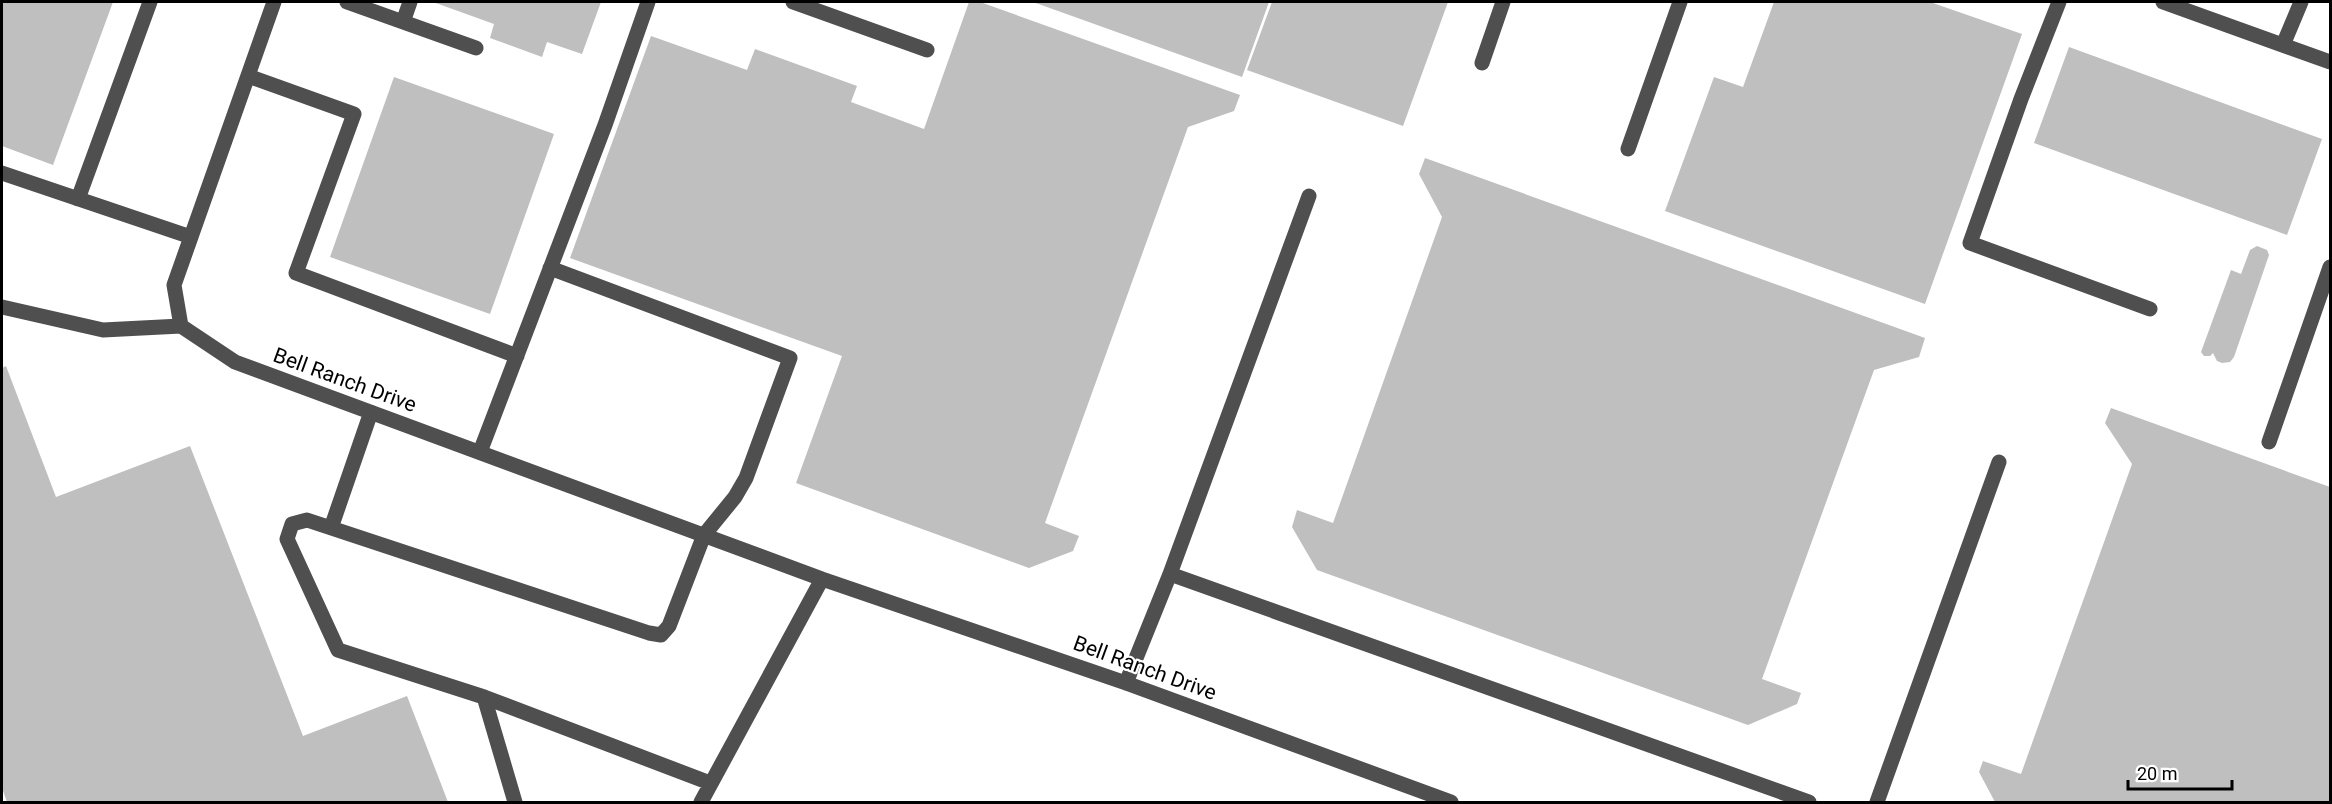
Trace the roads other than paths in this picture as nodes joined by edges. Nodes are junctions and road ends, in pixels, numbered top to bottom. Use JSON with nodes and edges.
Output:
{"nodes":[{"id":1,"x":150,"y":2,"type":"edge"},
{"id":2,"x":273,"y":2,"type":"edge"},
{"id":3,"x":347,"y":2,"type":"edge"},
{"id":4,"x":410,"y":2,"type":"edge"},
{"id":5,"x":648,"y":2,"type":"edge"},
{"id":6,"x":793,"y":2,"type":"edge"},
{"id":7,"x":1503,"y":2,"type":"edge"},
{"id":8,"x":1680,"y":2,"type":"edge"},
{"id":9,"x":2059,"y":2,"type":"edge"},
{"id":10,"x":2163,"y":2,"type":"edge"},
{"id":11,"x":2301,"y":2,"type":"edge"},
{"id":12,"x":403,"y":22,"type":"junction"},
{"id":13,"x":2283,"y":45,"type":"junction"},
{"id":14,"x":476,"y":48,"type":"dead end"},
{"id":15,"x":927,"y":50,"type":"dead end"},
{"id":16,"x":2331,"y":62,"type":"edge"},
{"id":17,"x":1482,"y":63,"type":"dead end"},
{"id":18,"x":248,"y":76,"type":"junction"},
{"id":19,"x":1628,"y":149,"type":"dead end"},
{"id":20,"x":2,"y":173,"type":"edge"},
{"id":21,"x":1309,"y":196,"type":"dead end"},
{"id":22,"x":78,"y":199,"type":"junction"},
{"id":23,"x":191,"y":237,"type":"junction"},
{"id":24,"x":2331,"y":267,"type":"edge"},
{"id":25,"x":550,"y":268,"type":"junction"},
{"id":26,"x":2,"y":307,"type":"edge"},
{"id":27,"x":2150,"y":309,"type":"dead end"},
{"id":28,"x":181,"y":326,"type":"junction"},
{"id":29,"x":517,"y":356,"type":"junction"},
{"id":30,"x":370,"y":412,"type":"junction"},
{"id":31,"x":2270,"y":442,"type":"dead end"},
{"id":32,"x":480,"y":452,"type":"junction"},
{"id":33,"x":1999,"y":462,"type":"dead end"},
{"id":34,"x":331,"y":528,"type":"junction"},
{"id":35,"x":704,"y":535,"type":"junction"},
{"id":36,"x":1170,"y":574,"type":"junction"},
{"id":37,"x":822,"y":579,"type":"junction"},
{"id":38,"x":1126,"y":682,"type":"junction"},
{"id":39,"x":484,"y":697,"type":"junction"},
{"id":40,"x":710,"y":783,"type":"junction"},
{"id":41,"x":515,"y":802,"type":"edge"},
{"id":42,"x":701,"y":802,"type":"edge"},
{"id":43,"x":1451,"y":802,"type":"edge"},
{"id":44,"x":1809,"y":802,"type":"edge"},
{"id":45,"x":1877,"y":802,"type":"edge"}],
"edges":[{"from":1,"to":22,"type":"street"},
{"from":2,"to":18,"type":"street"},
{"from":3,"to":12,"type":"street"},
{"from":4,"to":12,"type":"street"},
{"from":5,"to":25,"type":"street"},
{"from":6,"to":15,"type":"street"},
{"from":7,"to":17,"type":"street"},
{"from":8,"to":19,"type":"street"},
{"from":9,"to":27,"type":"street"},
{"from":10,"to":13,"type":"street"},
{"from":11,"to":13,"type":"street"},
{"from":12,"to":14,"type":"street"},
{"from":13,"to":16,"type":"street"},
{"from":18,"to":23,"type":"street"},
{"from":18,"to":29,"type":"street"},
{"from":20,"to":22,"type":"street"},
{"from":21,"to":36,"type":"street"},
{"from":22,"to":23,"type":"street"},
{"from":23,"to":28,"type":"street"},
{"from":24,"to":31,"type":"street"},
{"from":25,"to":29,"type":"street"},
{"from":25,"to":35,"type":"street"},
{"from":26,"to":28,"type":"street"},
{"from":28,"to":30,"type":"street","name":"Bell Ranch Drive"},
{"from":29,"to":32,"type":"street"},
{"from":30,"to":32,"type":"street","name":"Bell Ranch Drive"},
{"from":30,"to":34,"type":"street"},
{"from":32,"to":35,"type":"street","name":"Bell Ranch Drive"},
{"from":33,"to":45,"type":"street"},
{"from":34,"to":35,"type":"street"},
{"from":34,"to":39,"type":"street"},
{"from":35,"to":37,"type":"street","name":"Bell Ranch Drive"},
{"from":36,"to":38,"type":"street"},
{"from":36,"to":44,"type":"street"},
{"from":37,"to":38,"type":"street","name":"Bell Ranch Drive"},
{"from":37,"to":40,"type":"street"},
{"from":38,"to":43,"type":"street","name":"Bell Ranch Drive"},
{"from":39,"to":40,"type":"street"},
{"from":39,"to":41,"type":"street"},
{"from":40,"to":42,"type":"street"}]}
